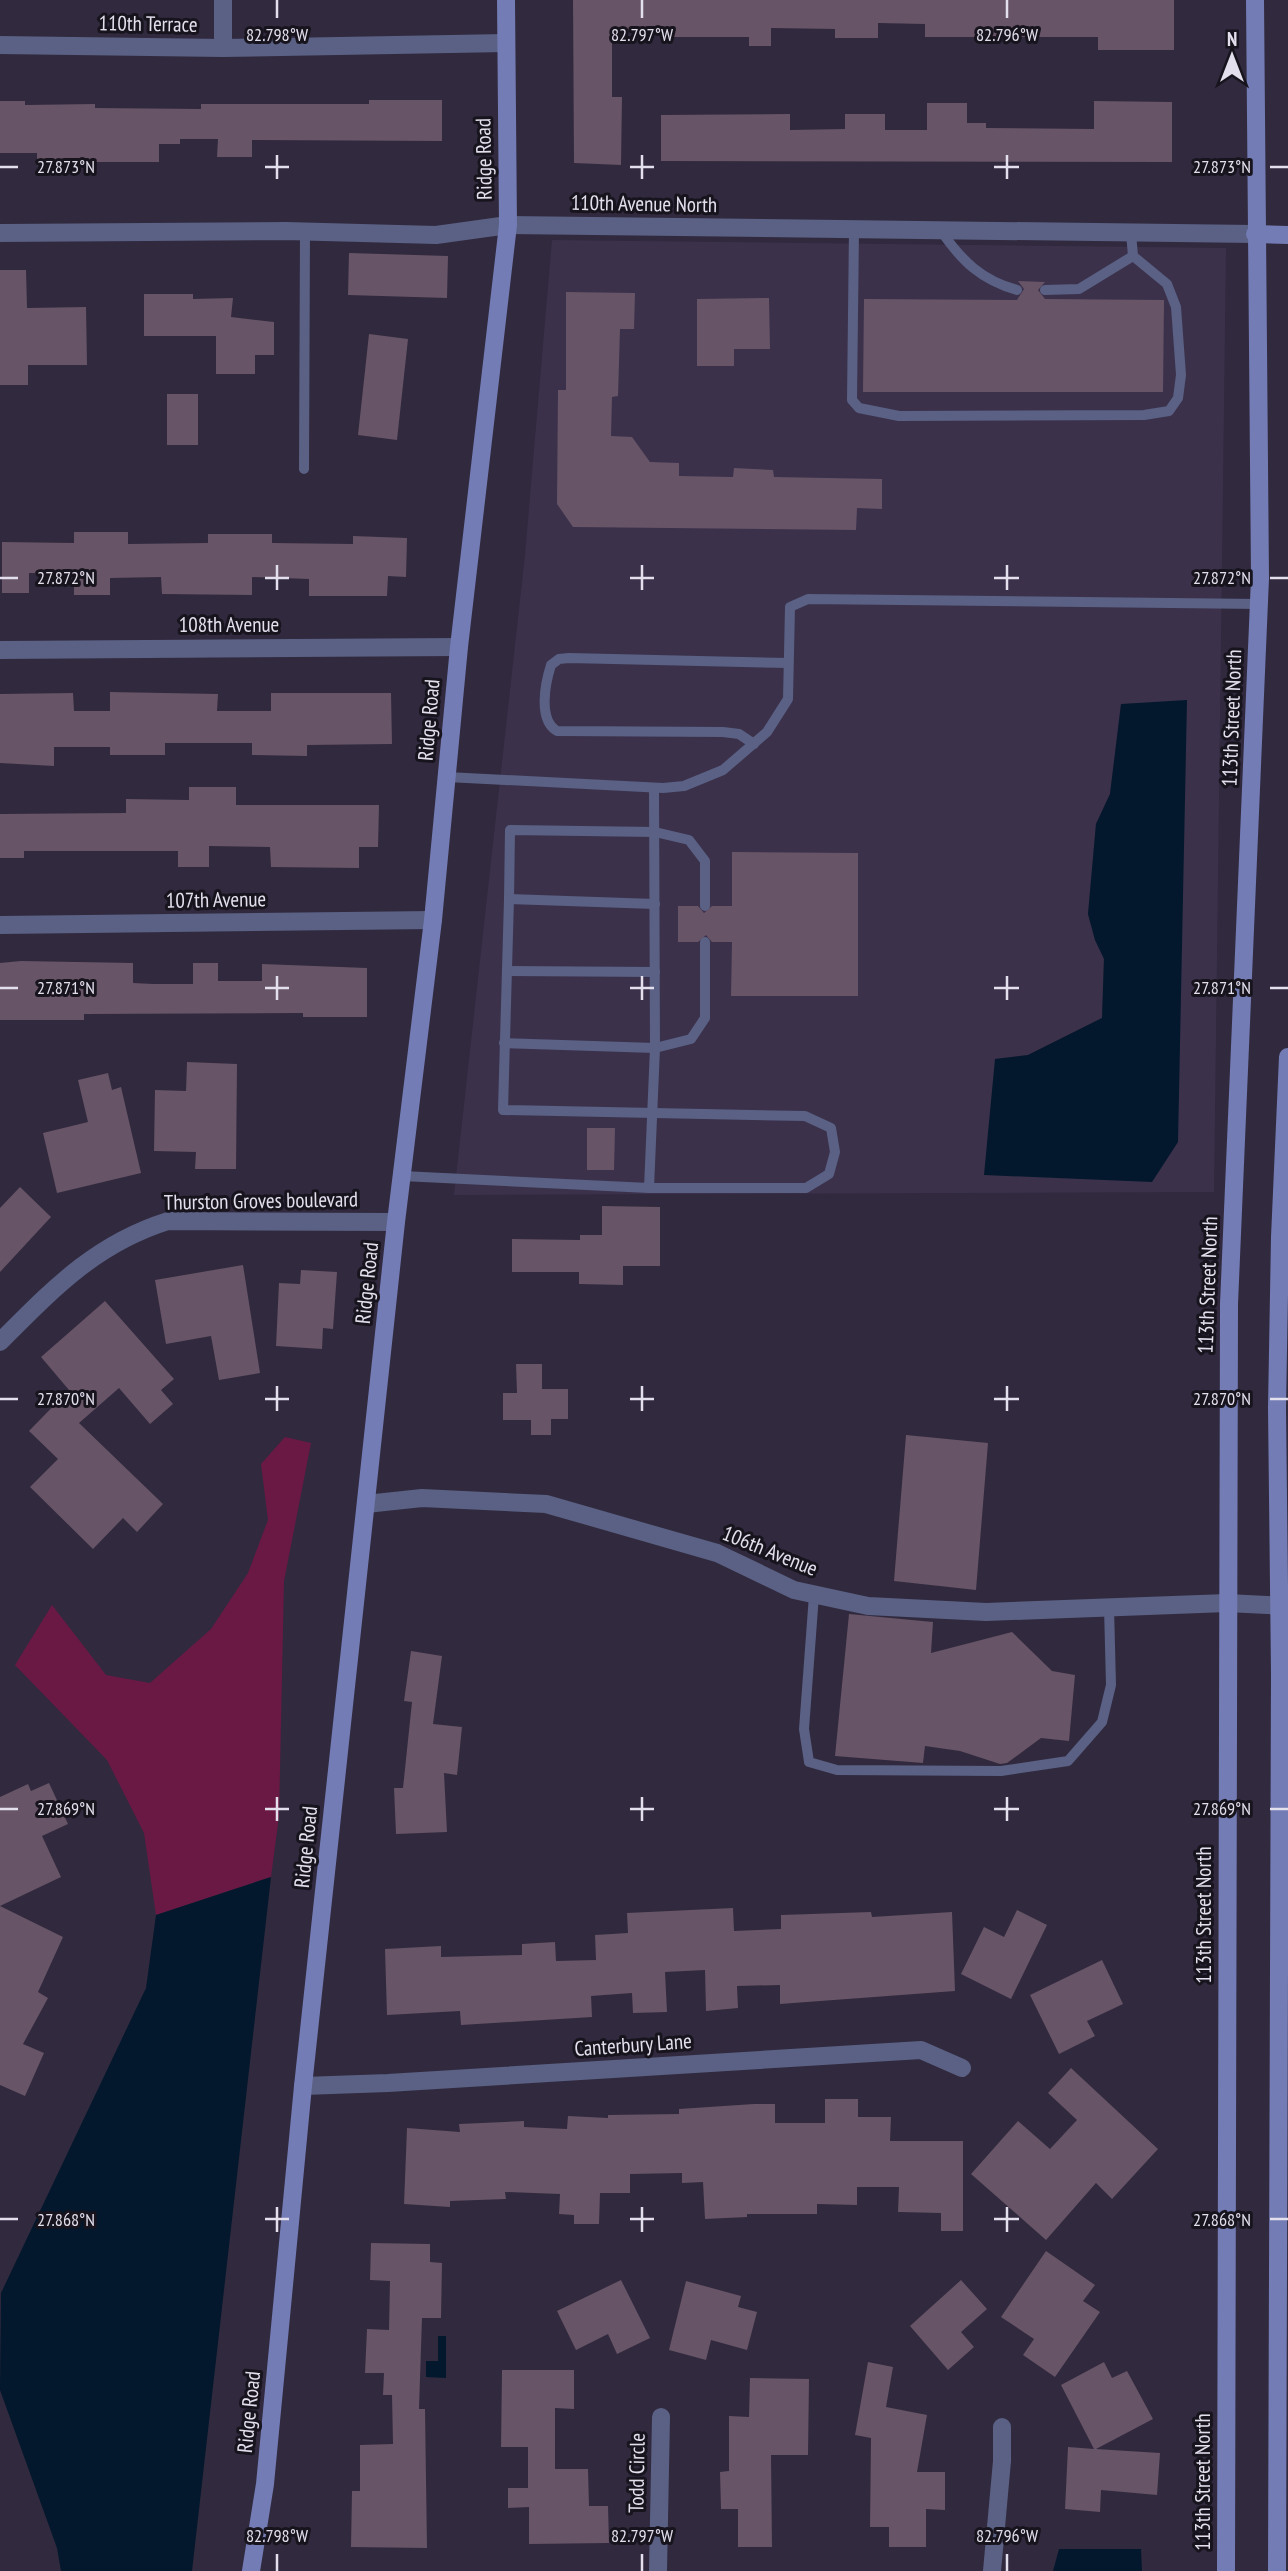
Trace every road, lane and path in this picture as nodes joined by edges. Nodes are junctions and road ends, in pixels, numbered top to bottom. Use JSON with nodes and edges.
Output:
{"nodes":[{"id":1,"x":223,"y":0,"type":"edge"},
{"id":2,"x":506,"y":0,"type":"edge"},
{"id":3,"x":1255,"y":0,"type":"edge"},
{"id":4,"x":506,"y":43,"type":"junction"},
{"id":5,"x":0,"y":44,"type":"edge"},
{"id":6,"x":223,"y":48,"type":"junction"},
{"id":7,"x":508,"y":225,"type":"junction"},
{"id":8,"x":853,"y":229,"type":"junction"},
{"id":9,"x":941,"y":230,"type":"junction"},
{"id":10,"x":305,"y":231,"type":"junction"},
{"id":11,"x":0,"y":233,"type":"edge"},
{"id":12,"x":1131,"y":233,"type":"junction"},
{"id":13,"x":1255,"y":234,"type":"junction"},
{"id":14,"x":1288,"y":235,"type":"edge"},
{"id":15,"x":1133,"y":256,"type":"junction"},
{"id":16,"x":1017,"y":290,"type":"dead end"},
{"id":17,"x":1045,"y":290,"type":"dead end"},
{"id":18,"x":304,"y":469,"type":"dead end"},
{"id":19,"x":1259,"y":604,"type":"junction"},
{"id":20,"x":459,"y":646,"type":"junction"},
{"id":21,"x":0,"y":650,"type":"edge"},
{"id":22,"x":788,"y":663,"type":"junction"},
{"id":23,"x":754,"y":744,"type":"junction"},
{"id":24,"x":447,"y":778,"type":"junction"},
{"id":25,"x":654,"y":788,"type":"junction"},
{"id":26,"x":655,"y":832,"type":"junction"},
{"id":27,"x":509,"y":899,"type":"junction"},
{"id":28,"x":655,"y":904,"type":"junction"},
{"id":29,"x":705,"y":906,"type":"dead end"},
{"id":30,"x":433,"y":920,"type":"junction"},
{"id":31,"x":0,"y":925,"type":"edge"},
{"id":32,"x":705,"y":942,"type":"dead end"},
{"id":33,"x":507,"y":971,"type":"junction"},
{"id":34,"x":655,"y":972,"type":"junction"},
{"id":35,"x":504,"y":1043,"type":"junction"},
{"id":36,"x":655,"y":1048,"type":"junction"},
{"id":37,"x":1288,"y":1057,"type":"edge"},
{"id":38,"x":653,"y":1112,"type":"junction"},
{"id":39,"x":402,"y":1176,"type":"junction"},
{"id":40,"x":649,"y":1188,"type":"junction"},
{"id":41,"x":396,"y":1222,"type":"junction"},
{"id":42,"x":0,"y":1342,"type":"edge"},
{"id":43,"x":366,"y":1504,"type":"junction"},
{"id":44,"x":814,"y":1595,"type":"junction"},
{"id":45,"x":1227,"y":1602,"type":"junction"},
{"id":46,"x":1284,"y":1606,"type":"edge"},
{"id":47,"x":1109,"y":1607,"type":"junction"},
{"id":48,"x":962,"y":2068,"type":"dead end"},
{"id":49,"x":303,"y":2086,"type":"junction"},
{"id":50,"x":661,"y":2417,"type":"dead end"},
{"id":51,"x":1002,"y":2427,"type":"dead end"},
{"id":52,"x":251,"y":2571,"type":"edge"},
{"id":53,"x":658,"y":2571,"type":"edge"},
{"id":54,"x":992,"y":2571,"type":"edge"},
{"id":55,"x":1226,"y":2571,"type":"edge"},
{"id":56,"x":1277,"y":2571,"type":"edge"}],
"edges":[{"from":1,"to":6,"type":"street"},
{"from":2,"to":4,"type":"main road","name":"Ridge Road"},
{"from":3,"to":13,"type":"main road","name":"113th Street North"},
{"from":4,"to":6,"type":"street","name":"110th Terrace"},
{"from":4,"to":7,"type":"main road","name":"Ridge Road"},
{"from":5,"to":6,"type":"street","name":"110th Terrace"},
{"from":7,"to":8,"type":"street","name":"110th Avenue North"},
{"from":7,"to":10,"type":"street","name":"110th Avenue North"},
{"from":7,"to":20,"type":"main road","name":"Ridge Road"},
{"from":8,"to":9,"type":"street","name":"110th Avenue North"},
{"from":8,"to":15,"type":"lane"},
{"from":9,"to":12,"type":"street","name":"110th Avenue North"},
{"from":9,"to":16,"type":"lane"},
{"from":10,"to":11,"type":"street","name":"110th Avenue North"},
{"from":10,"to":18,"type":"lane"},
{"from":12,"to":13,"type":"street","name":"110th Avenue North"},
{"from":12,"to":15,"type":"lane"},
{"from":13,"to":14,"type":"main road","name":"110th Avenue North"},
{"from":13,"to":19,"type":"main road","name":"113th Street North"},
{"from":15,"to":17,"type":"lane"},
{"from":19,"to":22,"type":"lane"},
{"from":19,"to":45,"type":"main road","name":"113th Street North"},
{"from":20,"to":21,"type":"street","name":"108th Avenue"},
{"from":20,"to":24,"type":"main road","name":"Ridge Road"},
{"from":22,"to":23,"type":"lane"},
{"from":22,"to":23,"type":"lane"},
{"from":23,"to":25,"type":"lane"},
{"from":24,"to":25,"type":"lane"},
{"from":24,"to":30,"type":"main road","name":"Ridge Road"},
{"from":25,"to":26,"type":"lane"},
{"from":26,"to":27,"type":"lane"},
{"from":26,"to":28,"type":"lane"},
{"from":26,"to":29,"type":"lane"},
{"from":27,"to":28,"type":"lane"},
{"from":27,"to":33,"type":"lane"},
{"from":28,"to":34,"type":"lane"},
{"from":30,"to":31,"type":"street","name":"107th Avenue"},
{"from":30,"to":39,"type":"main road","name":"Ridge Road"},
{"from":32,"to":36,"type":"lane"},
{"from":33,"to":34,"type":"lane"},
{"from":33,"to":35,"type":"lane"},
{"from":34,"to":36,"type":"lane"},
{"from":35,"to":36,"type":"lane"},
{"from":35,"to":38,"type":"lane"},
{"from":36,"to":38,"type":"lane"},
{"from":37,"to":46,"type":"main road"},
{"from":38,"to":40,"type":"lane"},
{"from":38,"to":40,"type":"lane"},
{"from":39,"to":40,"type":"lane"},
{"from":39,"to":41,"type":"main road","name":"Ridge Road"},
{"from":41,"to":42,"type":"street","name":"Thurston Groves boulevard"},
{"from":41,"to":43,"type":"main road","name":"Ridge Road"},
{"from":43,"to":44,"type":"street","name":"106th Avenue"},
{"from":43,"to":49,"type":"main road","name":"Ridge Road"},
{"from":44,"to":47,"type":"street","name":"106th Avenue"},
{"from":44,"to":47,"type":"lane"},
{"from":45,"to":46,"type":"street","name":"106th Avenue"},
{"from":45,"to":47,"type":"street","name":"106th Avenue"},
{"from":45,"to":55,"type":"main road","name":"113th Street North"},
{"from":46,"to":56,"type":"main road"},
{"from":48,"to":49,"type":"street","name":"Canterbury Lane"},
{"from":49,"to":52,"type":"main road","name":"Ridge Road"},
{"from":50,"to":53,"type":"street","name":"Todd Circle"},
{"from":51,"to":54,"type":"street"}]}
